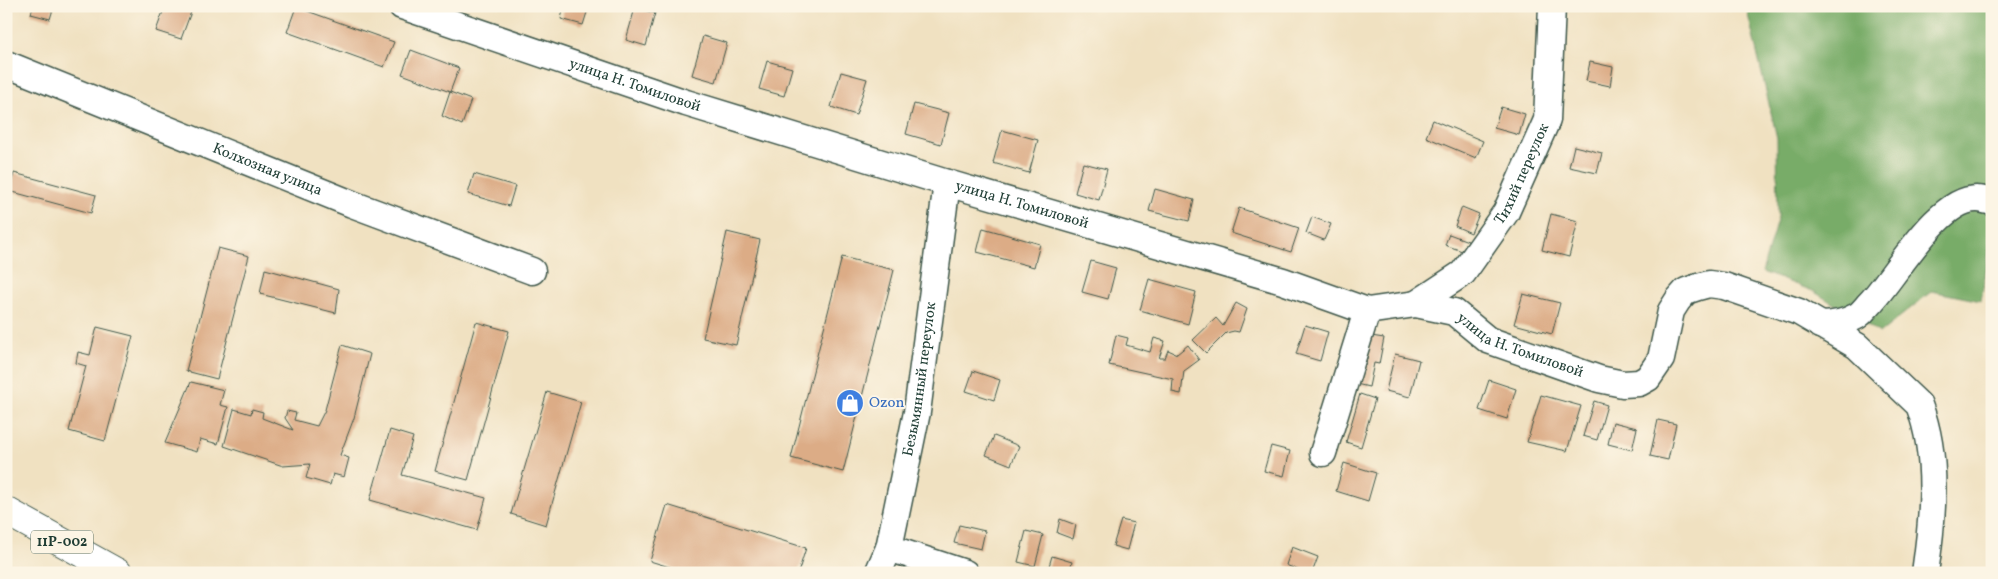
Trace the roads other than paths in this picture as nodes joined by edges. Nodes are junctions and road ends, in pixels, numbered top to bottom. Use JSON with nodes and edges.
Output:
{"nodes":[{"id":1,"x":402,"y":6,"type":"edge"},
{"id":2,"x":1552,"y":6,"type":"edge"},
{"id":3,"x":6,"y":64,"type":"edge"},
{"id":4,"x":948,"y":183,"type":"junction"},
{"id":5,"x":1992,"y":202,"type":"edge"},
{"id":6,"x":532,"y":271,"type":"dead end"},
{"id":7,"x":1416,"y":304,"type":"junction"},
{"id":8,"x":1367,"y":311,"type":"junction"},
{"id":9,"x":1820,"y":325,"type":"junction"},
{"id":10,"x":1323,"y":452,"type":"dead end"},
{"id":11,"x":6,"y":511,"type":"edge"},
{"id":12,"x":888,"y":548,"type":"junction"},
{"id":13,"x":118,"y":573,"type":"edge"},
{"id":14,"x":878,"y":573,"type":"edge"},
{"id":15,"x":965,"y":573,"type":"edge"},
{"id":16,"x":1925,"y":573,"type":"edge"}],
"edges":[{"from":1,"to":4,"type":"street","name":"улица Н. Томиловой"},
{"from":2,"to":7,"type":"street","name":"Тихий переулок"},
{"from":3,"to":6,"type":"street","name":"Колхозная улица"},
{"from":4,"to":8,"type":"street","name":"улица Н. Томиловой"},
{"from":4,"to":12,"type":"street","name":"Безымянный переулок"},
{"from":5,"to":9,"type":"street"},
{"from":7,"to":8,"type":"street","name":"улица Н. Томиловой"},
{"from":7,"to":9,"type":"street","name":"улица Н. Томиловой"},
{"from":8,"to":10,"type":"street"},
{"from":9,"to":16,"type":"street"},
{"from":11,"to":13,"type":"main road","number":"11Р-002"},
{"from":12,"to":14,"type":"street","name":"Безымянный переулок"},
{"from":12,"to":15,"type":"street"}]}
